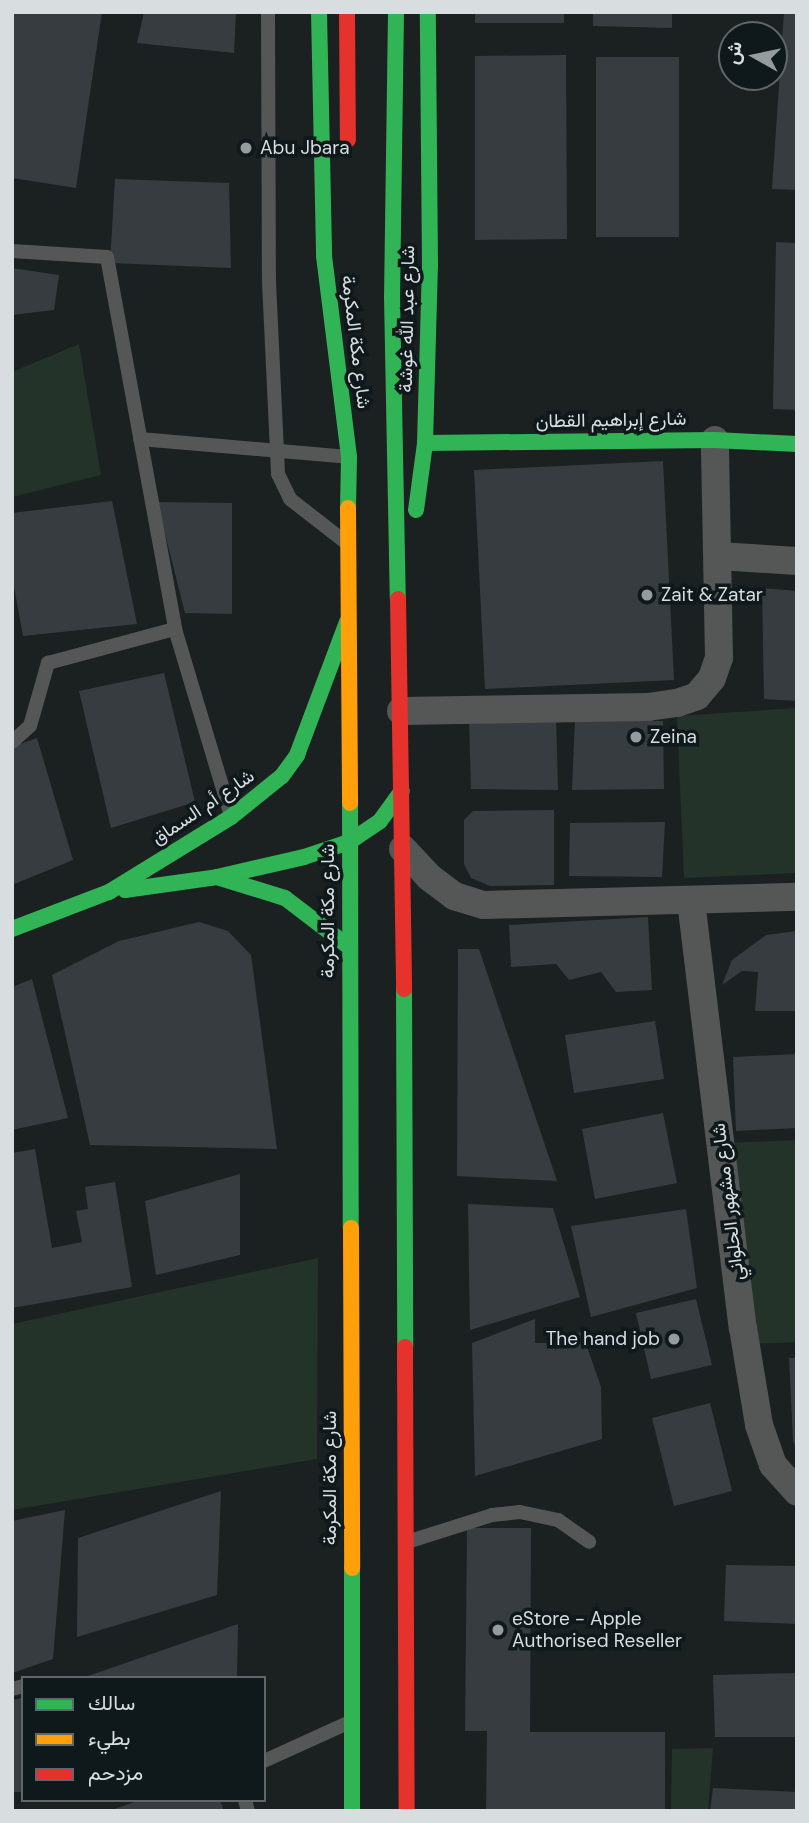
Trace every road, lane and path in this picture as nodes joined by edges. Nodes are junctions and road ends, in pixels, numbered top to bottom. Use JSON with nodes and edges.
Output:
{"nodes":[{"id":1,"x":268,"y":12,"type":"edge"},
{"id":2,"x":319,"y":12,"type":"edge"},
{"id":3,"x":347,"y":12,"type":"edge"},
{"id":4,"x":396,"y":12,"type":"edge"},
{"id":5,"x":428,"y":12,"type":"edge"},
{"id":6,"x":348,"y":163,"type":"dead end"},
{"id":7,"x":12,"y":251,"type":"edge"},
{"id":8,"x":348,"y":314,"type":"dead end"},
{"id":9,"x":140,"y":439,"type":"junction"},
{"id":10,"x":715,"y":440,"type":"junction"},
{"id":11,"x":425,"y":443,"type":"junction"},
{"id":12,"x":797,"y":444,"type":"edge"},
{"id":13,"x":276,"y":451,"type":"junction"},
{"id":14,"x":349,"y":455,"type":"junction"},
{"id":15,"x":348,"y":544,"type":"junction"},
{"id":16,"x":718,"y":556,"type":"junction"},
{"id":17,"x":797,"y":561,"type":"edge"},
{"id":18,"x":347,"y":622,"type":"junction"},
{"id":19,"x":399,"y":624,"type":"junction"},
{"id":20,"x":175,"y":629,"type":"junction"},
{"id":21,"x":401,"y":711,"type":"junction"},
{"id":22,"x":12,"y":742,"type":"edge"},
{"id":23,"x":402,"y":791,"type":"junction"},
{"id":24,"x":231,"y":817,"type":"junction"},
{"id":25,"x":349,"y":842,"type":"junction"},
{"id":26,"x":403,"y":849,"type":"junction"},
{"id":27,"x":217,"y":877,"type":"junction"},
{"id":28,"x":110,"y":892,"type":"junction"},
{"id":29,"x":797,"y":897,"type":"edge"},
{"id":30,"x":691,"y":901,"type":"junction"},
{"id":31,"x":12,"y":929,"type":"edge"},
{"id":32,"x":349,"y":947,"type":"junction"},
{"id":33,"x":797,"y":1492,"type":"edge"},
{"id":34,"x":589,"y":1542,"type":"dead end"},
{"id":35,"x":406,"y":1543,"type":"junction"},
{"id":36,"x":352,"y":1721,"type":"junction"},
{"id":37,"x":266,"y":1760,"type":"edge"},
{"id":38,"x":352,"y":1811,"type":"edge"},
{"id":39,"x":407,"y":1811,"type":"edge"}],
"edges":[{"from":1,"to":13,"type":"lane"},
{"from":2,"to":14,"type":"main road","name":"شارع مكة المكرمة"},
{"from":3,"to":6,"type":"main road"},
{"from":4,"to":19,"type":"main road","name":"شارع مكة المكرمة"},
{"from":5,"to":11,"type":"main road","name":"شارع عبد الله غوشة"},
{"from":7,"to":9,"type":"lane"},
{"from":8,"to":14,"type":"main road"},
{"from":9,"to":13,"type":"lane"},
{"from":9,"to":20,"type":"lane"},
{"from":10,"to":11,"type":"main road","name":"شارع إبراهيم القطان"},
{"from":10,"to":12,"type":"main road","name":"شارع إبراهيم القطان"},
{"from":10,"to":16,"type":"street"},
{"from":11,"to":19,"type":"main road","name":"شارع عبد الله غوشة"},
{"from":13,"to":14,"type":"lane"},
{"from":13,"to":15,"type":"lane"},
{"from":14,"to":15,"type":"main road","name":"شارع مكة المكرمة"},
{"from":15,"to":18,"type":"main road","name":"شارع مكة المكرمة"},
{"from":16,"to":17,"type":"street"},
{"from":16,"to":21,"type":"street"},
{"from":18,"to":24,"type":"main road","name":"شارع أم السماق"},
{"from":18,"to":25,"type":"main road","name":"شارع مكة المكرمة"},
{"from":19,"to":21,"type":"main road","name":"شارع مكة المكرمة"},
{"from":20,"to":22,"type":"lane"},
{"from":20,"to":24,"type":"lane"},
{"from":21,"to":23,"type":"main road","name":"شارع مكة المكرمة"},
{"from":23,"to":25,"type":"main road","name":"شارع أم السماق"},
{"from":23,"to":26,"type":"main road","name":"شارع مكة المكرمة"},
{"from":24,"to":28,"type":"main road","name":"شارع أم السماق"},
{"from":25,"to":27,"type":"main road","name":"شارع أم السماق"},
{"from":25,"to":32,"type":"main road","name":"شارع مكة المكرمة"},
{"from":26,"to":30,"type":"street"},
{"from":26,"to":35,"type":"main road","name":"شارع مكة المكرمة"},
{"from":27,"to":28,"type":"main road","name":"شارع أم السماق"},
{"from":27,"to":32,"type":"main road"},
{"from":28,"to":31,"type":"main road","name":"شارع أم السماق"},
{"from":29,"to":30,"type":"street"},
{"from":30,"to":33,"type":"street","name":"شارع مشهور الحلواني"},
{"from":32,"to":36,"type":"main road","name":"شارع مكة المكرمة"},
{"from":34,"to":35,"type":"lane"},
{"from":35,"to":39,"type":"main road","name":"شارع مكة المكرمة"},
{"from":36,"to":37,"type":"lane"},
{"from":36,"to":38,"type":"main road","name":"شارع مكة المكرمة"}]}
